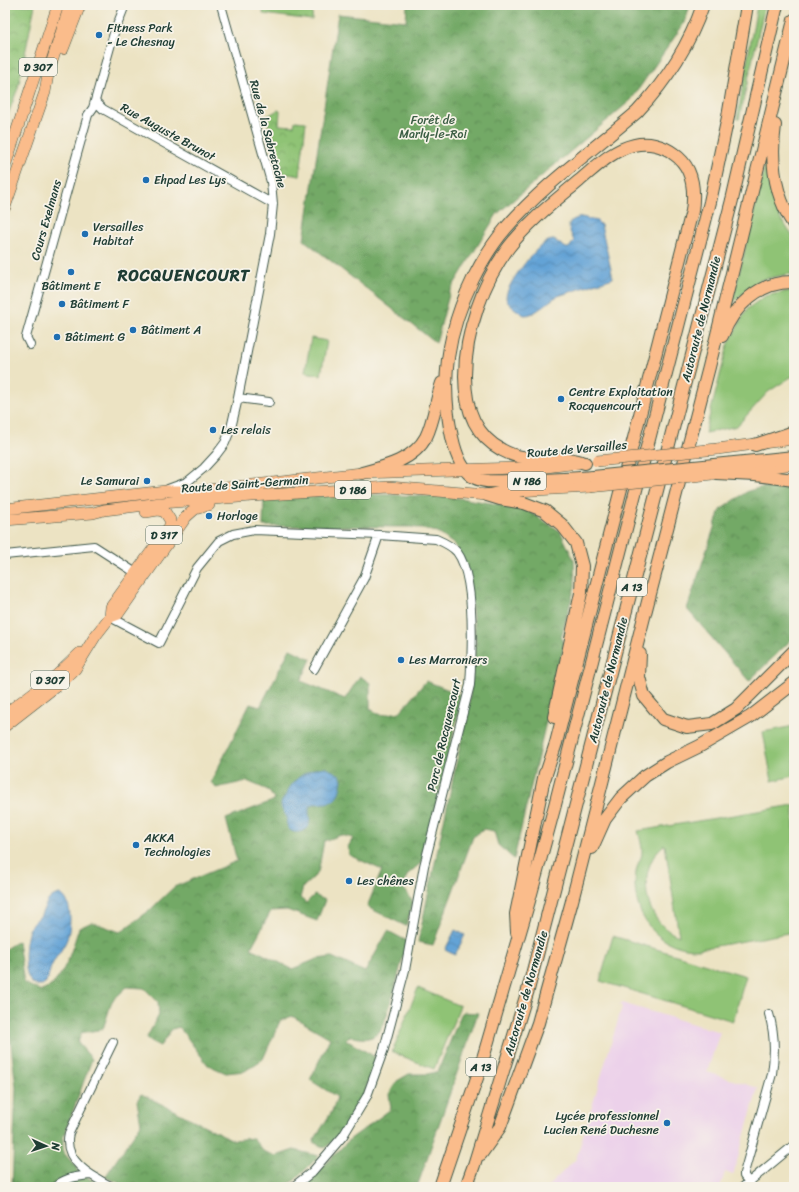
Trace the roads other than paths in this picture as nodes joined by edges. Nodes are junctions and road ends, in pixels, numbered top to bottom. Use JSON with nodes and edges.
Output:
{"nodes":[{"id":1,"x":58,"y":5,"type":"edge"},
{"id":2,"x":70,"y":5,"type":"edge"},
{"id":3,"x":80,"y":5,"type":"edge"},
{"id":4,"x":125,"y":5,"type":"edge"},
{"id":5,"x":221,"y":5,"type":"edge"},
{"id":6,"x":703,"y":5,"type":"edge"},
{"id":7,"x":747,"y":5,"type":"edge"},
{"id":8,"x":777,"y":5,"type":"edge"},
{"id":9,"x":794,"y":20,"type":"edge"},
{"id":10,"x":786,"y":56,"type":"junction"},
{"id":11,"x":45,"y":92,"type":"junction"},
{"id":12,"x":95,"y":101,"type":"junction"},
{"id":13,"x":5,"y":166,"type":"edge"},
{"id":14,"x":273,"y":204,"type":"junction"},
{"id":15,"x":5,"y":207,"type":"edge"},
{"id":16,"x":794,"y":225,"type":"edge"},
{"id":17,"x":794,"y":282,"type":"edge"},
{"id":18,"x":30,"y":345,"type":"dead end"},
{"id":19,"x":709,"y":367,"type":"junction"},
{"id":20,"x":446,"y":369,"type":"junction"},
{"id":21,"x":238,"y":398,"type":"junction"},
{"id":22,"x":269,"y":402,"type":"dead end"},
{"id":23,"x":794,"y":432,"type":"edge"},
{"id":24,"x":794,"y":439,"type":"edge"},
{"id":25,"x":755,"y":444,"type":"junction"},
{"id":26,"x":794,"y":457,"type":"edge"},
{"id":27,"x":591,"y":462,"type":"junction"},
{"id":28,"x":794,"y":464,"type":"edge"},
{"id":29,"x":465,"y":469,"type":"junction"},
{"id":30,"x":714,"y":470,"type":"junction"},
{"id":31,"x":362,"y":473,"type":"junction"},
{"id":32,"x":794,"y":480,"type":"edge"},
{"id":33,"x":591,"y":482,"type":"junction"},
{"id":34,"x":166,"y":491,"type":"junction"},
{"id":35,"x":487,"y":495,"type":"junction"},
{"id":36,"x":220,"y":499,"type":"junction"},
{"id":37,"x":5,"y":503,"type":"edge"},
{"id":38,"x":17,"y":508,"type":"junction"},
{"id":39,"x":5,"y":509,"type":"edge"},
{"id":40,"x":93,"y":513,"type":"junction"},
{"id":41,"x":5,"y":520,"type":"edge"},
{"id":42,"x":379,"y":535,"type":"junction"},
{"id":43,"x":5,"y":555,"type":"edge"},
{"id":44,"x":136,"y":573,"type":"junction"},
{"id":45,"x":110,"y":617,"type":"junction"},
{"id":46,"x":644,"y":617,"type":"junction"},
{"id":47,"x":92,"y":642,"type":"junction"},
{"id":48,"x":794,"y":651,"type":"edge"},
{"id":49,"x":314,"y":669,"type":"dead end"},
{"id":50,"x":794,"y":683,"type":"edge"},
{"id":51,"x":5,"y":714,"type":"edge"},
{"id":52,"x":5,"y":726,"type":"edge"},
{"id":53,"x":544,"y":780,"type":"junction"},
{"id":54,"x":572,"y":901,"type":"junction"},
{"id":55,"x":517,"y":945,"type":"junction"},
{"id":56,"x":769,"y":1014,"type":"dead end"},
{"id":57,"x":113,"y":1042,"type":"dead end"},
{"id":58,"x":794,"y":1145,"type":"edge"},
{"id":59,"x":474,"y":1165,"type":"junction"},
{"id":60,"x":90,"y":1175,"type":"junction"},
{"id":61,"x":746,"y":1185,"type":"edge"},
{"id":62,"x":55,"y":1187,"type":"edge"},
{"id":63,"x":112,"y":1187,"type":"edge"},
{"id":64,"x":293,"y":1187,"type":"edge"},
{"id":65,"x":440,"y":1187,"type":"edge"},
{"id":66,"x":466,"y":1187,"type":"edge"}],
"edges":[{"from":1,"to":13,"type":"main road","number":"D 307"},
{"from":2,"to":11,"type":"main road"},
{"from":3,"to":11,"type":"main road"},
{"from":4,"to":12,"type":"street","name":"Cours Exelmans"},
{"from":5,"to":14,"type":"street","name":"Rue de la Sabretache"},
{"from":6,"to":20,"type":"highway"},
{"from":7,"to":55,"type":"highway","name":"Autoroute de Normandie","number":"A 13"},
{"from":8,"to":59,"type":"highway","name":"Autoroute de Normandie","number":"A 13"},
{"from":9,"to":10,"type":"highway"},
{"from":10,"to":16,"type":"highway"},
{"from":10,"to":19,"type":"highway"},
{"from":11,"to":15,"type":"main road","number":"D 307"},
{"from":12,"to":14,"type":"street","name":"Rue Auguste Brunot"},
{"from":12,"to":18,"type":"street","name":"Cours Exelmans"},
{"from":14,"to":21,"type":"street","name":"Rue de la Sabretache"},
{"from":17,"to":19,"type":"highway"},
{"from":19,"to":46,"type":"highway"},
{"from":20,"to":29,"type":"highway"},
{"from":20,"to":31,"type":"highway"},
{"from":21,"to":22,"type":"street"},
{"from":21,"to":34,"type":"street","name":"Rue de la Sabretache"},
{"from":23,"to":25,"type":"highway"},
{"from":24,"to":25,"type":"main road","name":"Route de Versailles","number":"N 186"},
{"from":25,"to":27,"type":"main road","name":"Route de Versailles","number":"N 186","bridge":true},
{"from":26,"to":30,"type":"highway","number":"N 186"},
{"from":27,"to":29,"type":"main road","name":"Route de Versailles","number":"N 186"},
{"from":27,"to":53,"type":"highway"},
{"from":28,"to":30,"type":"main road","number":"N 186"},
{"from":29,"to":31,"type":"main road","name":"Route de Versailles","number":"N 186"},
{"from":29,"to":33,"type":"highway","number":"N 186"},
{"from":30,"to":32,"type":"highway"},
{"from":30,"to":33,"type":"highway","number":"N 186","bridge":true},
{"from":31,"to":34,"type":"main road","name":"Route de Saint-Germain","number":"D 186"},
{"from":33,"to":35,"type":"main road","number":"N 186"},
{"from":34,"to":38,"type":"main road","name":"Route de Saint-Germain","number":"D 186"},
{"from":35,"to":36,"type":"main road","name":"Route de Saint-Germain","number":"D 186"},
{"from":35,"to":53,"type":"highway"},
{"from":36,"to":40,"type":"main road","name":"Route de Saint-Germain","number":"D 186"},
{"from":36,"to":45,"type":"main road","number":"D 186"},
{"from":37,"to":38,"type":"main road"},
{"from":38,"to":39,"type":"main road","name":"Route de Saint-Germain","number":"D 186"},
{"from":40,"to":41,"type":"main road","name":"Route de Saint-Germain","number":"D 186"},
{"from":40,"to":44,"type":"main road","number":"D 317"},
{"from":42,"to":45,"type":"street","name":"Parc de Rocquencourt"},
{"from":42,"to":49,"type":"street"},
{"from":42,"to":64,"type":"street","name":"Parc de Rocquencourt"},
{"from":43,"to":44,"type":"street"},
{"from":44,"to":45,"type":"main road","number":"D 317"},
{"from":45,"to":47,"type":"main road","number":"D 317"},
{"from":46,"to":48,"type":"highway"},
{"from":46,"to":54,"type":"highway"},
{"from":47,"to":51,"type":"main road","number":"D 307"},
{"from":47,"to":52,"type":"main road","number":"D 317"},
{"from":50,"to":54,"type":"highway"},
{"from":53,"to":55,"type":"highway"},
{"from":54,"to":59,"type":"highway"},
{"from":55,"to":65,"type":"highway","name":"Autoroute de Normandie","number":"A 13"},
{"from":56,"to":61,"type":"street"},
{"from":57,"to":60,"type":"street"},
{"from":58,"to":61,"type":"street"},
{"from":59,"to":66,"type":"highway","name":"Autoroute de Normandie","number":"A 13"},
{"from":60,"to":62,"type":"street"},
{"from":60,"to":63,"type":"street"}]}
